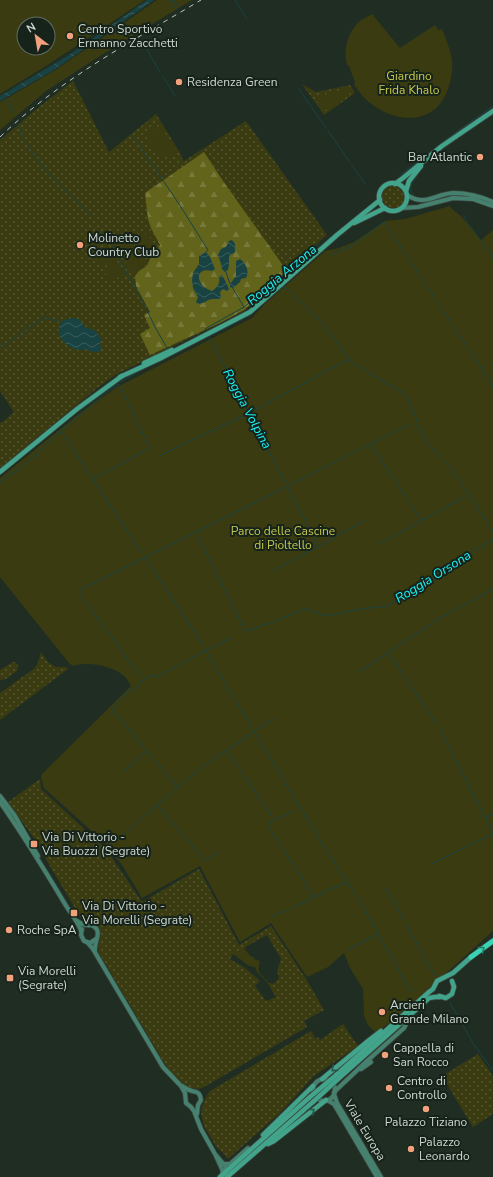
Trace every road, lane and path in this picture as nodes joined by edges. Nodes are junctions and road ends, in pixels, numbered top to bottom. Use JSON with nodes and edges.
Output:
{"nodes":[{"id":1,"x":493,"y":110,"type":"edge"},
{"id":2,"x":429,"y":157,"type":"junction"},
{"id":3,"x":395,"y":184,"type":"junction"},
{"id":4,"x":406,"y":193,"type":"junction"},
{"id":5,"x":380,"y":200,"type":"junction"},
{"id":6,"x":493,"y":202,"type":"edge"},
{"id":7,"x":493,"y":206,"type":"edge"},
{"id":8,"x":385,"y":208,"type":"junction"},
{"id":9,"x":402,"y":208,"type":"junction"},
{"id":10,"x":345,"y":228,"type":"junction"},
{"id":11,"x":1,"y":471,"type":"edge"},
{"id":12,"x":0,"y":796,"type":"edge"},
{"id":13,"x":0,"y":802,"type":"edge"},
{"id":14,"x":45,"y":870,"type":"junction"},
{"id":15,"x":74,"y":919,"type":"junction"},
{"id":16,"x":87,"y":926,"type":"junction"},
{"id":17,"x":81,"y":931,"type":"junction"},
{"id":18,"x":96,"y":939,"type":"junction"},
{"id":19,"x":493,"y":941,"type":"edge"},
{"id":20,"x":87,"y":942,"type":"junction"},
{"id":21,"x":95,"y":953,"type":"junction"},
{"id":22,"x":471,"y":957,"type":"joint"},
{"id":23,"x":460,"y":967,"type":"junction"},
{"id":24,"x":411,"y":1015,"type":"junction"},
{"id":25,"x":398,"y":1020,"type":"junction"},
{"id":26,"x":371,"y":1062,"type":"dead end"},
{"id":27,"x":336,"y":1078,"type":"junction"},
{"id":28,"x":322,"y":1079,"type":"junction"},
{"id":29,"x":344,"y":1083,"type":"junction"},
{"id":30,"x":181,"y":1086,"type":"junction"},
{"id":31,"x":313,"y":1086,"type":"junction"},
{"id":32,"x":192,"y":1091,"type":"junction"},
{"id":33,"x":334,"y":1093,"type":"junction"},
{"id":34,"x":185,"y":1096,"type":"junction"},
{"id":35,"x":312,"y":1099,"type":"junction"},
{"id":36,"x":326,"y":1100,"type":"junction"},
{"id":37,"x":198,"y":1105,"type":"junction"},
{"id":38,"x":191,"y":1107,"type":"junction"},
{"id":39,"x":196,"y":1114,"type":"junction"},
{"id":40,"x":248,"y":1148,"type":"junction"},
{"id":41,"x":258,"y":1150,"type":"junction"},
{"id":42,"x":215,"y":1154,"type":"junction"},
{"id":43,"x":245,"y":1154,"type":"junction"},
{"id":44,"x":224,"y":1164,"type":"junction"},
{"id":45,"x":224,"y":1174,"type":"edge"},
{"id":46,"x":377,"y":1177,"type":"edge"},
{"id":47,"x":381,"y":1177,"type":"edge"}],
"edges":[{"from":1,"to":2,"type":"main road"},
{"from":2,"to":3,"type":"main road"},
{"from":2,"to":4,"type":"main road"},
{"from":3,"to":4,"type":"main road"},
{"from":3,"to":5,"type":"main road"},
{"from":4,"to":6,"type":"main road"},
{"from":4,"to":9,"type":"main road"},
{"from":5,"to":8,"type":"main road"},
{"from":5,"to":10,"type":"main road"},
{"from":7,"to":9,"type":"main road"},
{"from":8,"to":9,"type":"main road"},
{"from":8,"to":10,"type":"main road"},
{"from":10,"to":11,"type":"main road"},
{"from":12,"to":14,"type":"main road"},
{"from":13,"to":14,"type":"main road"},
{"from":14,"to":15,"type":"main road"},
{"from":15,"to":16,"type":"main road"},
{"from":15,"to":17,"type":"main road"},
{"from":16,"to":17,"type":"main road"},
{"from":16,"to":18,"type":"main road"},
{"from":17,"to":20,"type":"main road"},
{"from":18,"to":20,"type":"main road"},
{"from":18,"to":21,"type":"main road"},
{"from":22,"to":19,"type":"highway","one_way":true},
{"from":20,"to":21,"type":"main road"},
{"from":21,"to":30,"type":"main road"},
{"from":22,"to":23,"type":"main road"},
{"from":23,"to":24,"type":"main road"},
{"from":23,"to":25,"type":"main road"},
{"from":24,"to":27,"type":"main road"},
{"from":24,"to":29,"type":"main road"},
{"from":25,"to":27,"type":"main road"},
{"from":25,"to":28,"type":"main road","one_way":true},
{"from":26,"to":29,"type":"main road"},
{"from":27,"to":35,"type":"main road","bridge":true},
{"from":28,"to":31,"type":"main road"},
{"from":28,"to":33,"type":"main road"},
{"from":29,"to":33,"type":"main road"},
{"from":30,"to":32,"type":"main road"},
{"from":30,"to":34,"type":"main road"},
{"from":31,"to":36,"type":"main road"},
{"from":31,"to":40,"type":"main road"},
{"from":32,"to":34,"type":"main road"},
{"from":32,"to":37,"type":"main road"},
{"from":33,"to":36,"type":"main road"},
{"from":33,"to":47,"type":"main road","name":"Viale Europa"},
{"from":34,"to":38,"type":"main road"},
{"from":35,"to":41,"type":"main road"},
{"from":35,"to":43,"type":"main road"},
{"from":41,"to":36,"type":"main road","one_way":true},
{"from":36,"to":46,"type":"main road","name":"Viale Europa"},
{"from":37,"to":38,"type":"main road"},
{"from":37,"to":39,"type":"main road"},
{"from":38,"to":39,"type":"main road"},
{"from":39,"to":42,"type":"main road"},
{"from":40,"to":43,"type":"main road"},
{"from":40,"to":44,"type":"main road"},
{"from":41,"to":45,"type":"main road"},
{"from":42,"to":44,"type":"main road"},
{"from":42,"to":45,"type":"main road"},
{"from":43,"to":45,"type":"main road"},
{"from":44,"to":45,"type":"main road"}]}
